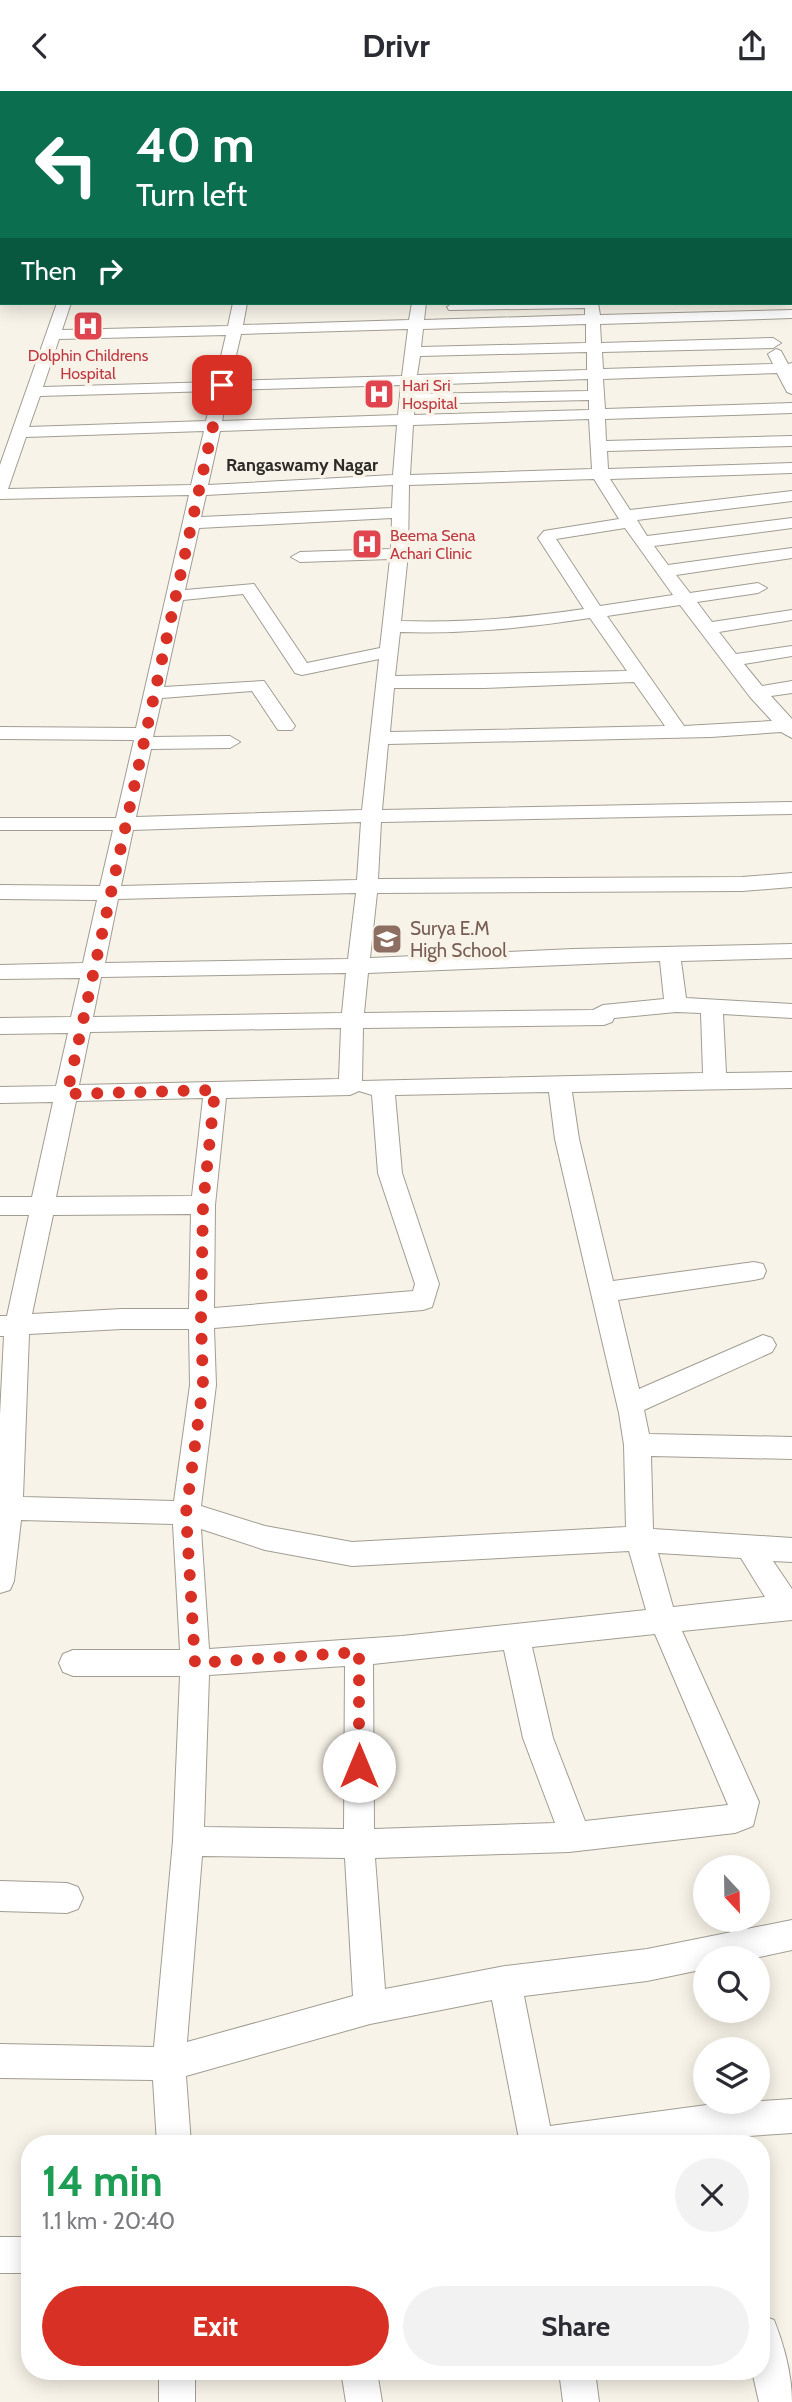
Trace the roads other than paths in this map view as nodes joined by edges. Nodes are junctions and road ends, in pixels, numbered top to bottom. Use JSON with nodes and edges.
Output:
{"nodes":[{"id":1,"x":63,"y":305,"type":"edge"},
{"id":2,"x":240,"y":305,"type":"edge"},
{"id":3,"x":591,"y":308,"type":"edge"},
{"id":4,"x":426,"y":310,"type":"edge"},
{"id":5,"x":764,"y":310,"type":"edge"},
{"id":6,"x":792,"y":314,"type":"edge"},
{"id":7,"x":234,"y":331,"type":"junction"},
{"id":8,"x":53,"y":335,"type":"junction"},
{"id":9,"x":773,"y":343,"type":"junction"},
{"id":10,"x":594,"y":347,"type":"junction"},
{"id":11,"x":412,"y":352,"type":"junction"},
{"id":12,"x":786,"y":368,"type":"edge"},
{"id":13,"x":597,"y":373,"type":"junction"},
{"id":14,"x":222,"y":385,"type":"junction"},
{"id":15,"x":408,"y":389,"type":"junction"},
{"id":16,"x":792,"y":390,"type":"edge"},
{"id":17,"x":33,"y":392,"type":"junction"},
{"id":18,"x":598,"y":395,"type":"junction"},
{"id":19,"x":792,"y":408,"type":"edge"},
{"id":20,"x":599,"y":416,"type":"junction"},
{"id":21,"x":406,"y":420,"type":"junction"},
{"id":22,"x":213,"y":427,"type":"junction"},
{"id":23,"x":20,"y":432,"type":"junction"},
{"id":24,"x":792,"y":441,"type":"edge"},
{"id":25,"x":600,"y":446,"type":"junction"},
{"id":26,"x":792,"y":468,"type":"edge"},
{"id":27,"x":600,"y":476,"type":"junction"},
{"id":28,"x":401,"y":480,"type":"junction"},
{"id":29,"x":1,"y":485,"type":"edge"},
{"id":30,"x":199,"y":490,"type":"junction"},
{"id":31,"x":792,"y":496,"type":"edge"},
{"id":32,"x":400,"y":513,"type":"junction"},
{"id":33,"x":628,"y":519,"type":"junction"},
{"id":34,"x":192,"y":523,"type":"junction"},
{"id":35,"x":792,"y":523,"type":"edge"},
{"id":36,"x":642,"y":542,"type":"junction"},
{"id":37,"x":792,"y":553,"type":"edge"},
{"id":38,"x":399,"y":554,"type":"junction"},
{"id":39,"x":300,"y":557,"type":"dead end"},
{"id":40,"x":665,"y":571,"type":"junction"},
{"id":41,"x":758,"y":588,"type":"dead end"},
{"id":42,"x":175,"y":596,"type":"junction"},
{"id":43,"x":685,"y":599,"type":"junction"},
{"id":44,"x":595,"y":613,"type":"junction"},
{"id":45,"x":792,"y":615,"type":"edge"},
{"id":46,"x":391,"y":626,"type":"junction"},
{"id":47,"x":708,"y":628,"type":"junction"},
{"id":48,"x":792,"y":651,"type":"edge"},
{"id":49,"x":388,"y":652,"type":"junction"},
{"id":50,"x":731,"y":660,"type":"junction"},
{"id":51,"x":640,"y":676,"type":"junction"},
{"id":52,"x":384,"y":682,"type":"junction"},
{"id":53,"x":792,"y":687,"type":"edge"},
{"id":54,"x":155,"y":693,"type":"junction"},
{"id":55,"x":757,"y":693,"type":"junction"},
{"id":56,"x":285,"y":726,"type":"dead end"},
{"id":57,"x":790,"y":728,"type":"edge"},
{"id":58,"x":678,"y":731,"type":"junction"},
{"id":59,"x":0,"y":733,"type":"edge"},
{"id":60,"x":145,"y":738,"type":"junction"},
{"id":61,"x":379,"y":738,"type":"junction"},
{"id":62,"x":230,"y":742,"type":"dead end"},
{"id":63,"x":792,"y":808,"type":"edge"},
{"id":64,"x":371,"y":817,"type":"junction"},
{"id":65,"x":0,"y":824,"type":"edge"},
{"id":66,"x":126,"y":824,"type":"junction"},
{"id":67,"x":792,"y":880,"type":"edge"},
{"id":68,"x":367,"y":886,"type":"junction"},
{"id":69,"x":0,"y":892,"type":"edge"},
{"id":70,"x":111,"y":893,"type":"junction"},
{"id":71,"x":792,"y":951,"type":"edge"},
{"id":72,"x":670,"y":955,"type":"junction"},
{"id":73,"x":359,"y":966,"type":"junction"},
{"id":74,"x":92,"y":971,"type":"junction"},
{"id":75,"x":0,"y":972,"type":"edge"},
{"id":76,"x":676,"y":1005,"type":"junction"},
{"id":77,"x":712,"y":1006,"type":"junction"},
{"id":78,"x":792,"y":1011,"type":"edge"},
{"id":79,"x":352,"y":1021,"type":"junction"},
{"id":80,"x":82,"y":1025,"type":"junction"},
{"id":81,"x":0,"y":1026,"type":"edge"},
{"id":82,"x":715,"y":1080,"type":"junction"},
{"id":83,"x":792,"y":1080,"type":"edge"},
{"id":84,"x":559,"y":1084,"type":"junction"},
{"id":85,"x":350,"y":1087,"type":"junction"},
{"id":86,"x":383,"y":1087,"type":"junction"},
{"id":87,"x":215,"y":1090,"type":"junction"},
{"id":88,"x":67,"y":1094,"type":"junction"},
{"id":89,"x":0,"y":1095,"type":"edge"},
{"id":90,"x":203,"y":1205,"type":"junction"},
{"id":91,"x":0,"y":1206,"type":"edge"},
{"id":92,"x":45,"y":1206,"type":"junction"},
{"id":93,"x":754,"y":1271,"type":"dead end"},
{"id":94,"x":605,"y":1292,"type":"junction"},
{"id":95,"x":201,"y":1319,"type":"junction"},
{"id":96,"x":9,"y":1327,"type":"edge"},
{"id":97,"x":763,"y":1345,"type":"dead end"},
{"id":98,"x":8,"y":1371,"type":"edge"},
{"id":99,"x":630,"y":1405,"type":"junction"},
{"id":100,"x":637,"y":1445,"type":"junction"},
{"id":101,"x":792,"y":1448,"type":"edge"},
{"id":102,"x":5,"y":1509,"type":"edge"},
{"id":103,"x":186,"y":1513,"type":"junction"},
{"id":104,"x":640,"y":1540,"type":"junction"},
{"id":105,"x":749,"y":1547,"type":"junction"},
{"id":106,"x":792,"y":1550,"type":"edge"},
{"id":107,"x":1,"y":1571,"type":"edge"},
{"id":108,"x":791,"y":1607,"type":"edge"},
{"id":109,"x":663,"y":1620,"type":"junction"},
{"id":110,"x":516,"y":1636,"type":"junction"},
{"id":111,"x":359,"y":1652,"type":"junction"},
{"id":112,"x":74,"y":1663,"type":"dead end"},
{"id":113,"x":195,"y":1663,"type":"junction"},
{"id":114,"x":576,"y":1836,"type":"junction"},
{"id":115,"x":188,"y":1841,"type":"junction"},
{"id":116,"x":359,"y":1844,"type":"junction"},
{"id":117,"x":0,"y":1896,"type":"edge"},
{"id":118,"x":67,"y":1898,"type":"dead end"},
{"id":119,"x":792,"y":1935,"type":"edge"},
{"id":120,"x":505,"y":1982,"type":"junction"},
{"id":121,"x":370,"y":2008,"type":"junction"},
{"id":122,"x":0,"y":2061,"type":"edge"},
{"id":123,"x":169,"y":2064,"type":"junction"},
{"id":124,"x":792,"y":2116,"type":"edge"},
{"id":125,"x":717,"y":2132,"type":"edge"},
{"id":126,"x":173,"y":2135,"type":"edge"},
{"id":127,"x":537,"y":2135,"type":"edge"},
{"id":128,"x":672,"y":2135,"type":"edge"},
{"id":129,"x":0,"y":2255,"type":"edge"},
{"id":130,"x":21,"y":2255,"type":"edge"},
{"id":131,"x":770,"y":2372,"type":"edge"},
{"id":132,"x":177,"y":2380,"type":"edge"},
{"id":133,"x":360,"y":2380,"type":"edge"},
{"id":134,"x":578,"y":2380,"type":"edge"},
{"id":135,"x":177,"y":2402,"type":"edge"},
{"id":136,"x":364,"y":2402,"type":"edge"},
{"id":137,"x":582,"y":2402,"type":"edge"},
{"id":138,"x":777,"y":2402,"type":"edge"}],
"edges":[{"from":1,"to":8,"type":"street"},
{"from":2,"to":7,"type":"street"},
{"from":3,"to":4,"type":"street"},
{"from":3,"to":4,"type":"street"},
{"from":3,"to":5,"type":"street"},
{"from":3,"to":10,"type":"street"},
{"from":4,"to":7,"type":"street"},
{"from":4,"to":11,"type":"street"},
{"from":5,"to":6,"type":"street"},
{"from":5,"to":9,"type":"street"},
{"from":7,"to":8,"type":"street"},
{"from":7,"to":14,"type":"street"},
{"from":8,"to":17,"type":"street"},
{"from":9,"to":10,"type":"street"},
{"from":9,"to":12,"type":"street"},
{"from":10,"to":11,"type":"street"},
{"from":10,"to":13,"type":"street"},
{"from":11,"to":15,"type":"street"},
{"from":12,"to":13,"type":"street"},
{"from":12,"to":16,"type":"street"},
{"from":13,"to":15,"type":"street"},
{"from":13,"to":18,"type":"street"},
{"from":14,"to":15,"type":"street"},
{"from":14,"to":17,"type":"street"},
{"from":14,"to":22,"type":"street"},
{"from":15,"to":18,"type":"street"},
{"from":15,"to":21,"type":"street"},
{"from":17,"to":23,"type":"street"},
{"from":18,"to":20,"type":"street"},
{"from":19,"to":20,"type":"street"},
{"from":20,"to":21,"type":"street"},
{"from":20,"to":25,"type":"street"},
{"from":21,"to":22,"type":"street"},
{"from":21,"to":28,"type":"street"},
{"from":22,"to":23,"type":"street"},
{"from":22,"to":30,"type":"street"},
{"from":23,"to":29,"type":"street"},
{"from":24,"to":25,"type":"street"},
{"from":25,"to":27,"type":"street"},
{"from":26,"to":27,"type":"street"},
{"from":27,"to":28,"type":"street"},
{"from":27,"to":33,"type":"street"},
{"from":28,"to":30,"type":"street"},
{"from":28,"to":32,"type":"street"},
{"from":29,"to":30,"type":"street"},
{"from":30,"to":34,"type":"street"},
{"from":31,"to":33,"type":"street"},
{"from":32,"to":34,"type":"street"},
{"from":32,"to":38,"type":"street"},
{"from":33,"to":36,"type":"street"},
{"from":33,"to":44,"type":"street"},
{"from":34,"to":42,"type":"street"},
{"from":35,"to":36,"type":"street"},
{"from":36,"to":40,"type":"street"},
{"from":37,"to":40,"type":"street"},
{"from":38,"to":39,"type":"street"},
{"from":38,"to":46,"type":"street"},
{"from":40,"to":43,"type":"street"},
{"from":41,"to":43,"type":"street"},
{"from":42,"to":49,"type":"street"},
{"from":42,"to":54,"type":"street"},
{"from":43,"to":44,"type":"street"},
{"from":43,"to":47,"type":"street"},
{"from":44,"to":46,"type":"street"},
{"from":44,"to":51,"type":"street"},
{"from":45,"to":47,"type":"street"},
{"from":46,"to":49,"type":"street"},
{"from":47,"to":50,"type":"street"},
{"from":48,"to":50,"type":"street"},
{"from":49,"to":52,"type":"street"},
{"from":50,"to":55,"type":"street"},
{"from":51,"to":52,"type":"street"},
{"from":51,"to":58,"type":"street"},
{"from":52,"to":61,"type":"street"},
{"from":53,"to":55,"type":"street"},
{"from":54,"to":56,"type":"street"},
{"from":54,"to":60,"type":"street"},
{"from":55,"to":57,"type":"street"},
{"from":57,"to":58,"type":"street"},
{"from":58,"to":61,"type":"street"},
{"from":59,"to":60,"type":"street"},
{"from":60,"to":62,"type":"street"},
{"from":60,"to":66,"type":"street"},
{"from":61,"to":64,"type":"street"},
{"from":63,"to":64,"type":"street"},
{"from":64,"to":66,"type":"street"},
{"from":64,"to":68,"type":"street"},
{"from":65,"to":66,"type":"street"},
{"from":66,"to":70,"type":"street"},
{"from":67,"to":68,"type":"street"},
{"from":68,"to":70,"type":"street"},
{"from":68,"to":73,"type":"street"},
{"from":69,"to":70,"type":"street"},
{"from":70,"to":74,"type":"street"},
{"from":71,"to":72,"type":"street"},
{"from":72,"to":73,"type":"street"},
{"from":72,"to":76,"type":"street"},
{"from":73,"to":74,"type":"street"},
{"from":73,"to":79,"type":"street"},
{"from":74,"to":75,"type":"street"},
{"from":74,"to":80,"type":"street"},
{"from":76,"to":77,"type":"street"},
{"from":76,"to":79,"type":"street"},
{"from":77,"to":78,"type":"street"},
{"from":77,"to":82,"type":"street"},
{"from":79,"to":80,"type":"street"},
{"from":79,"to":85,"type":"street"},
{"from":80,"to":81,"type":"street"},
{"from":80,"to":88,"type":"street"},
{"from":82,"to":83,"type":"street"},
{"from":82,"to":84,"type":"street"},
{"from":84,"to":86,"type":"street"},
{"from":84,"to":94,"type":"street"},
{"from":85,"to":86,"type":"street"},
{"from":85,"to":87,"type":"street"},
{"from":86,"to":95,"type":"street"},
{"from":87,"to":88,"type":"street"},
{"from":87,"to":90,"type":"street"},
{"from":88,"to":89,"type":"street"},
{"from":88,"to":92,"type":"street"},
{"from":90,"to":92,"type":"street"},
{"from":90,"to":95,"type":"street"},
{"from":91,"to":92,"type":"street"},
{"from":92,"to":96,"type":"street"},
{"from":93,"to":94,"type":"street"},
{"from":94,"to":99,"type":"street"},
{"from":95,"to":96,"type":"street"},
{"from":95,"to":103,"type":"street"},
{"from":96,"to":98,"type":"street"},
{"from":97,"to":99,"type":"street"},
{"from":98,"to":102,"type":"street"},
{"from":99,"to":100,"type":"street"},
{"from":100,"to":101,"type":"street"},
{"from":100,"to":104,"type":"street"},
{"from":102,"to":103,"type":"street"},
{"from":102,"to":107,"type":"street"},
{"from":103,"to":104,"type":"street"},
{"from":103,"to":113,"type":"street"},
{"from":104,"to":105,"type":"street"},
{"from":104,"to":109,"type":"street"},
{"from":105,"to":106,"type":"street"},
{"from":105,"to":108,"type":"street"},
{"from":108,"to":109,"type":"street"},
{"from":109,"to":110,"type":"street"},
{"from":109,"to":114,"type":"street"},
{"from":110,"to":111,"type":"street"},
{"from":110,"to":114,"type":"street"},
{"from":111,"to":113,"type":"street"},
{"from":111,"to":116,"type":"street"},
{"from":112,"to":113,"type":"street"},
{"from":113,"to":115,"type":"street"},
{"from":114,"to":116,"type":"street"},
{"from":115,"to":116,"type":"street"},
{"from":115,"to":123,"type":"street"},
{"from":116,"to":121,"type":"street"},
{"from":117,"to":118,"type":"street"},
{"from":119,"to":120,"type":"street"},
{"from":120,"to":121,"type":"street"},
{"from":120,"to":127,"type":"street"},
{"from":121,"to":123,"type":"street"},
{"from":122,"to":123,"type":"street"},
{"from":123,"to":126,"type":"street"},
{"from":124,"to":125,"type":"street"},
{"from":125,"to":128,"type":"street"},
{"from":129,"to":130,"type":"street"},
{"from":131,"to":138,"type":"street"},
{"from":132,"to":135,"type":"street"},
{"from":133,"to":136,"type":"street"},
{"from":134,"to":137,"type":"street"}]}
